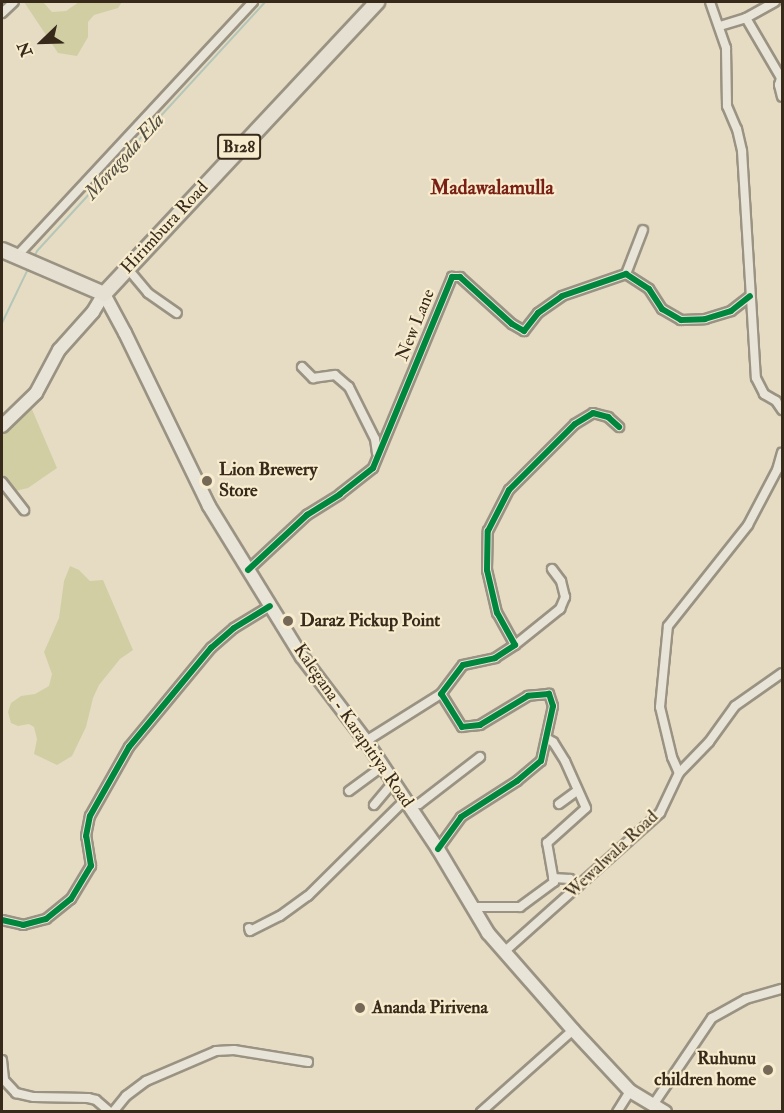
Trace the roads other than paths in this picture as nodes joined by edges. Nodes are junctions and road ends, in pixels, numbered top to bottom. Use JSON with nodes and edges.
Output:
{"nodes":[{"id":1,"x":14,"y":2,"type":"edge"},
{"id":2,"x":253,"y":2,"type":"edge"},
{"id":3,"x":377,"y":2,"type":"edge"},
{"id":4,"x":710,"y":2,"type":"edge"},
{"id":5,"x":775,"y":2,"type":"edge"},
{"id":6,"x":2,"y":13,"type":"edge"},
{"id":7,"x":746,"y":18,"type":"junction"},
{"id":8,"x":720,"y":26,"type":"junction"},
{"id":9,"x":783,"y":97,"type":"edge"},
{"id":10,"x":643,"y":230,"type":"dead end"},
{"id":11,"x":2,"y":250,"type":"edge"},
{"id":12,"x":20,"y":258,"type":"junction"},
{"id":13,"x":128,"y":269,"type":"junction"},
{"id":14,"x":626,"y":274,"type":"junction"},
{"id":15,"x":104,"y":294,"type":"junction"},
{"id":16,"x":750,"y":296,"type":"junction"},
{"id":17,"x":177,"y":313,"type":"dead end"},
{"id":18,"x":302,"y":367,"type":"dead end"},
{"id":19,"x":783,"y":410,"type":"edge"},
{"id":20,"x":2,"y":426,"type":"edge"},
{"id":21,"x":619,"y":427,"type":"dead end"},
{"id":22,"x":783,"y":453,"type":"edge"},
{"id":23,"x":377,"y":454,"type":"junction"},
{"id":24,"x":2,"y":482,"type":"edge"},
{"id":25,"x":24,"y":510,"type":"dead end"},
{"id":26,"x":552,"y":569,"type":"dead end"},
{"id":27,"x":248,"y":570,"type":"junction"},
{"id":28,"x":270,"y":606,"type":"junction"},
{"id":29,"x":515,"y":645,"type":"junction"},
{"id":30,"x":783,"y":673,"type":"edge"},
{"id":31,"x":441,"y":694,"type":"junction"},
{"id":32,"x":546,"y":738,"type":"junction"},
{"id":33,"x":366,"y":741,"type":"junction"},
{"id":34,"x":480,"y":757,"type":"dead end"},
{"id":35,"x":383,"y":766,"type":"junction"},
{"id":36,"x":679,"y":773,"type":"junction"},
{"id":37,"x":393,"y":782,"type":"junction"},
{"id":38,"x":349,"y":791,"type":"dead end"},
{"id":39,"x":577,"y":791,"type":"junction"},
{"id":40,"x":407,"y":803,"type":"junction"},
{"id":41,"x":558,"y":804,"type":"dead end"},
{"id":42,"x":374,"y":805,"type":"dead end"},
{"id":43,"x":438,"y":849,"type":"junction"},
{"id":44,"x":553,"y":878,"type":"junction"},
{"id":45,"x":578,"y":887,"type":"junction"},
{"id":46,"x":473,"y":907,"type":"junction"},
{"id":47,"x":2,"y":920,"type":"edge"},
{"id":48,"x":249,"y":928,"type":"dead end"},
{"id":49,"x":504,"y":952,"type":"junction"},
{"id":50,"x":783,"y":989,"type":"edge"},
{"id":51,"x":573,"y":1030,"type":"junction"},
{"id":52,"x":2,"y":1060,"type":"edge"},
{"id":53,"x":308,"y":1062,"type":"dead end"},
{"id":54,"x":630,"y":1091,"type":"junction"},
{"id":55,"x":653,"y":1106,"type":"junction"},
{"id":56,"x":111,"y":1112,"type":"edge"},
{"id":57,"x":481,"y":1112,"type":"edge"},
{"id":58,"x":617,"y":1112,"type":"edge"},
{"id":59,"x":665,"y":1112,"type":"edge"}],
"edges":[{"from":1,"to":6,"type":"street"},
{"from":2,"to":12,"type":"street"},
{"from":3,"to":13,"type":"main road","name":"Hirimbura Road","number":"B128"},
{"from":4,"to":8,"type":"street"},
{"from":5,"to":7,"type":"street"},
{"from":7,"to":8,"type":"street"},
{"from":7,"to":9,"type":"street"},
{"from":8,"to":16,"type":"street"},
{"from":10,"to":14,"type":"street"},
{"from":11,"to":12,"type":"main road"},
{"from":12,"to":15,"type":"main road"},
{"from":13,"to":15,"type":"main road","name":"Hirimbura Road","number":"B128"},
{"from":13,"to":17,"type":"street"},
{"from":14,"to":16,"type":"street"},
{"from":14,"to":23,"type":"street","name":"New Lane"},
{"from":15,"to":20,"type":"main road"},
{"from":15,"to":27,"type":"main road","name":"Kalegana - Karapitiya Road"},
{"from":16,"to":19,"type":"street"},
{"from":18,"to":23,"type":"street"},
{"from":21,"to":29,"type":"street"},
{"from":22,"to":36,"type":"street"},
{"from":23,"to":27,"type":"street","name":"New Lane"},
{"from":24,"to":25,"type":"street"},
{"from":26,"to":29,"type":"street"},
{"from":27,"to":28,"type":"main road","name":"Kalegana - Karapitiya Road"},
{"from":28,"to":33,"type":"main road","name":"Kalegana - Karapitiya Road"},
{"from":28,"to":47,"type":"street"},
{"from":29,"to":31,"type":"street"},
{"from":30,"to":36,"type":"street","name":"Wewalwala Road"},
{"from":31,"to":32,"type":"street"},
{"from":31,"to":33,"type":"street"},
{"from":32,"to":39,"type":"street"},
{"from":32,"to":43,"type":"street"},
{"from":33,"to":35,"type":"main road","name":"Kalegana - Karapitiya Road"},
{"from":34,"to":40,"type":"street"},
{"from":35,"to":37,"type":"main road","name":"Kalegana - Karapitiya Road"},
{"from":35,"to":38,"type":"street"},
{"from":36,"to":45,"type":"street","name":"Wewalwala Road"},
{"from":37,"to":40,"type":"main road","name":"Kalegana - Karapitiya Road"},
{"from":37,"to":42,"type":"street"},
{"from":39,"to":41,"type":"street"},
{"from":39,"to":44,"type":"street"},
{"from":40,"to":43,"type":"main road","name":"Kalegana - Karapitiya Road"},
{"from":40,"to":48,"type":"street"},
{"from":43,"to":46,"type":"main road","name":"Kalegana - Karapitiya Road"},
{"from":44,"to":45,"type":"street"},
{"from":44,"to":46,"type":"street"},
{"from":45,"to":49,"type":"street","name":"Wewalwala Road"},
{"from":46,"to":49,"type":"main road","name":"Kalegana - Karapitiya Road"},
{"from":49,"to":51,"type":"main road","name":"Kalegana - Karapitiya Road"},
{"from":50,"to":55,"type":"street"},
{"from":51,"to":54,"type":"main road","name":"Kalegana - Karapitiya Road"},
{"from":51,"to":57,"type":"street"},
{"from":52,"to":56,"type":"street"},
{"from":53,"to":56,"type":"street"},
{"from":54,"to":55,"type":"main road","name":"Kalegana - Karapitiya Road"},
{"from":54,"to":58,"type":"street"},
{"from":55,"to":59,"type":"main road","name":"Kalegana - Karapitiya Road"}]}
